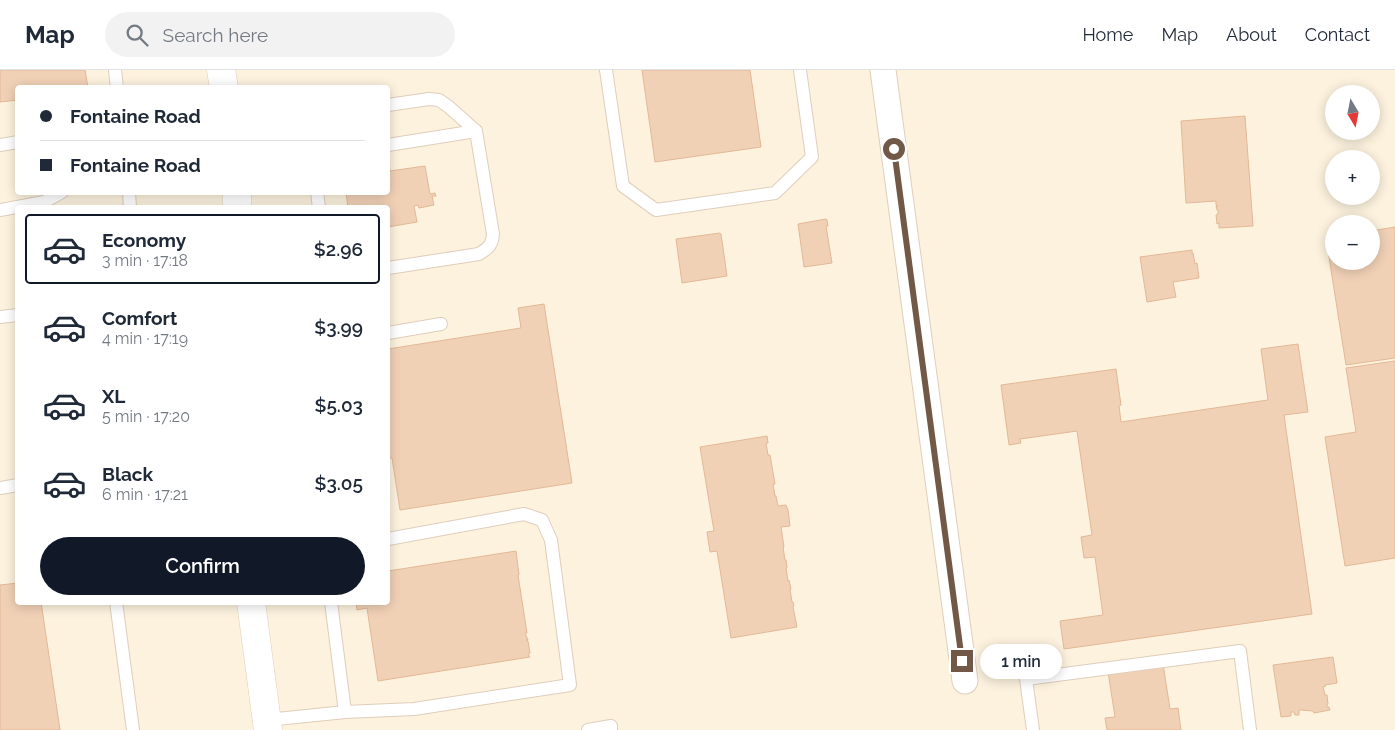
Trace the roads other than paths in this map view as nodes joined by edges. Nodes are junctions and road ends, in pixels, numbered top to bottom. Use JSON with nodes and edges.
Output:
{"nodes":[{"id":1,"x":115,"y":70,"type":"edge"},
{"id":2,"x":221,"y":70,"type":"edge"},
{"id":3,"x":606,"y":70,"type":"edge"},
{"id":4,"x":800,"y":70,"type":"edge"},
{"id":5,"x":883,"y":70,"type":"edge"},
{"id":6,"x":117,"y":85,"type":"edge"},
{"id":7,"x":224,"y":85,"type":"edge"},
{"id":8,"x":390,"y":105,"type":"edge"},
{"id":9,"x":476,"y":131,"type":"junction"},
{"id":10,"x":15,"y":142,"type":"edge"},
{"id":11,"x":0,"y":144,"type":"edge"},
{"id":12,"x":390,"y":145,"type":"edge"},
{"id":13,"x":43,"y":198,"type":"edge"},
{"id":14,"x":18,"y":205,"type":"edge"},
{"id":15,"x":15,"y":206,"type":"edge"},
{"id":16,"x":0,"y":210,"type":"edge"},
{"id":17,"x":390,"y":268,"type":"edge"},
{"id":18,"x":15,"y":315,"type":"edge"},
{"id":19,"x":0,"y":317,"type":"edge"},
{"id":20,"x":441,"y":324,"type":"dead end"},
{"id":21,"x":390,"y":333,"type":"edge"},
{"id":22,"x":15,"y":485,"type":"edge"},
{"id":23,"x":0,"y":488,"type":"edge"},
{"id":24,"x":390,"y":538,"type":"edge"},
{"id":25,"x":116,"y":605,"type":"edge"},
{"id":26,"x":251,"y":605,"type":"edge"},
{"id":27,"x":331,"y":605,"type":"edge"},
{"id":28,"x":965,"y":681,"type":"dead end"},
{"id":29,"x":345,"y":712,"type":"junction"},
{"id":30,"x":267,"y":725,"type":"edge"},
{"id":31,"x":611,"y":728,"type":"edge"},
{"id":32,"x":133,"y":730,"type":"edge"},
{"id":33,"x":588,"y":730,"type":"edge"},
{"id":34,"x":1033,"y":730,"type":"edge"},
{"id":35,"x":1250,"y":730,"type":"edge"}],
"edges":[{"from":1,"to":6,"type":"lane"},
{"from":2,"to":7,"type":"main road"},
{"from":3,"to":4,"type":"lane"},
{"from":5,"to":28,"type":"street"},
{"from":8,"to":9,"type":"lane"},
{"from":9,"to":12,"type":"lane"},
{"from":9,"to":17,"type":"lane"},
{"from":10,"to":11,"type":"lane"},
{"from":13,"to":14,"type":"lane"},
{"from":15,"to":16,"type":"lane"},
{"from":18,"to":19,"type":"lane"},
{"from":20,"to":21,"type":"lane"},
{"from":22,"to":23,"type":"lane"},
{"from":24,"to":29,"type":"lane"},
{"from":25,"to":32,"type":"lane"},
{"from":26,"to":30,"type":"main road"},
{"from":27,"to":29,"type":"lane"},
{"from":29,"to":30,"type":"lane"},
{"from":31,"to":33,"type":"lane"},
{"from":34,"to":35,"type":"lane"}]}
